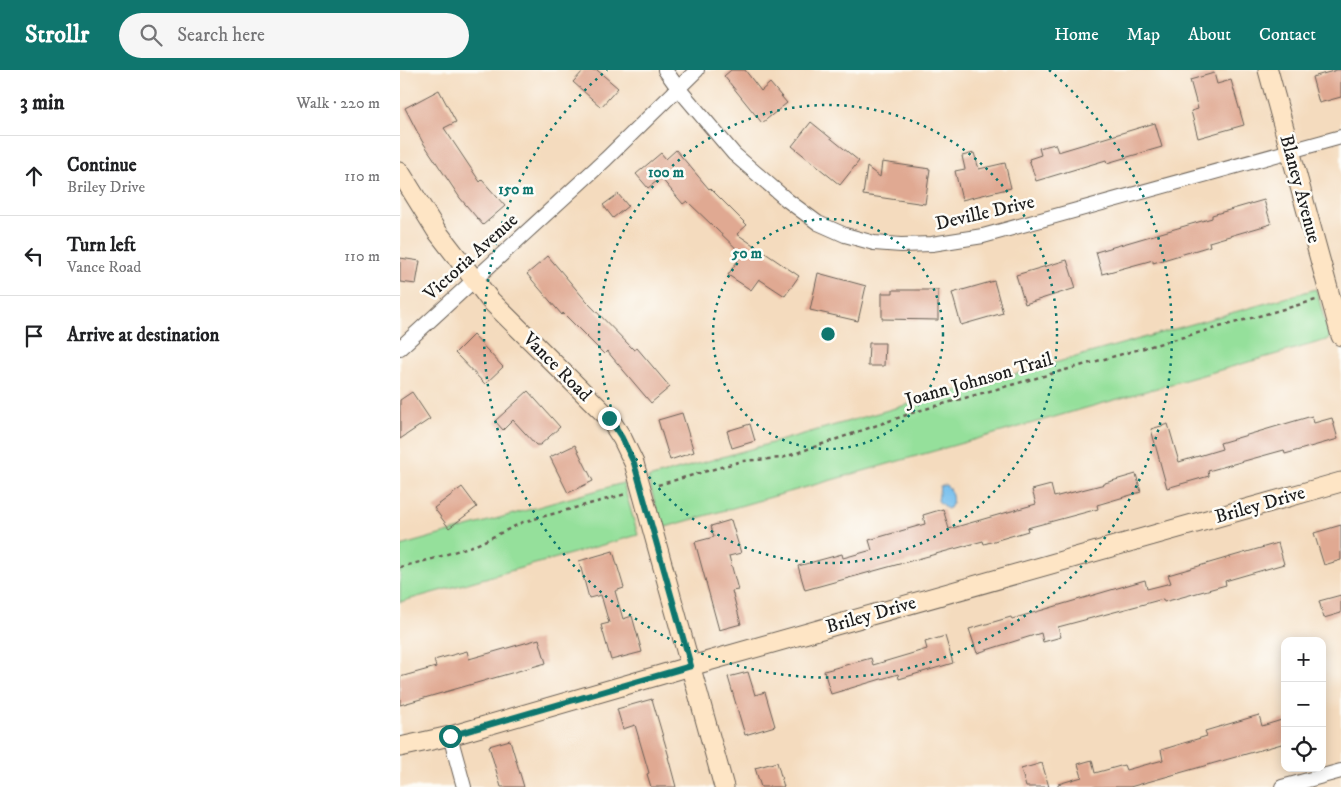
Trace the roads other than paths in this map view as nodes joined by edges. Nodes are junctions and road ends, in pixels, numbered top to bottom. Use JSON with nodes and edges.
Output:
{"nodes":[{"id":1,"x":665,"y":70,"type":"edge"},
{"id":2,"x":697,"y":70,"type":"edge"},
{"id":3,"x":1268,"y":70,"type":"edge"},
{"id":4,"x":678,"y":88,"type":"junction"},
{"id":5,"x":1341,"y":137,"type":"edge"},
{"id":6,"x":1289,"y":151,"type":"junction"},
{"id":7,"x":400,"y":172,"type":"edge"},
{"id":8,"x":474,"y":280,"type":"junction"},
{"id":9,"x":1341,"y":336,"type":"edge"},
{"id":10,"x":400,"y":348,"type":"edge"},
{"id":11,"x":1341,"y":482,"type":"edge"},
{"id":12,"x":691,"y":666,"type":"junction"},
{"id":13,"x":450,"y":736,"type":"junction"},
{"id":14,"x":400,"y":747,"type":"edge"},
{"id":15,"x":1341,"y":771,"type":"edge"},
{"id":16,"x":464,"y":787,"type":"edge"},
{"id":17,"x":724,"y":787,"type":"edge"},
{"id":18,"x":1282,"y":787,"type":"edge"}],
"edges":[{"from":1,"to":4,"type":"street","name":"Deville Drive"},
{"from":2,"to":4,"type":"street","name":"Victoria Avenue"},
{"from":3,"to":6,"type":"street","name":"Blaney Avenue"},
{"from":4,"to":6,"type":"street","name":"Deville Drive"},
{"from":4,"to":8,"type":"street","name":"Victoria Avenue"},
{"from":5,"to":6,"type":"street","name":"Deville Drive"},
{"from":6,"to":9,"type":"street","name":"Blaney Avenue"},
{"from":7,"to":8,"type":"street","name":"Vance Road"},
{"from":8,"to":10,"type":"street","name":"Victoria Avenue"},
{"from":8,"to":12,"type":"street","name":"Vance Road"},
{"from":11,"to":12,"type":"street","name":"Briley Drive"},
{"from":12,"to":13,"type":"street","name":"Briley Drive"},
{"from":12,"to":17,"type":"street","name":"Vance Road"},
{"from":13,"to":14,"type":"street","name":"Briley Drive"},
{"from":13,"to":16,"type":"street"},
{"from":15,"to":18,"type":"street"}]}
